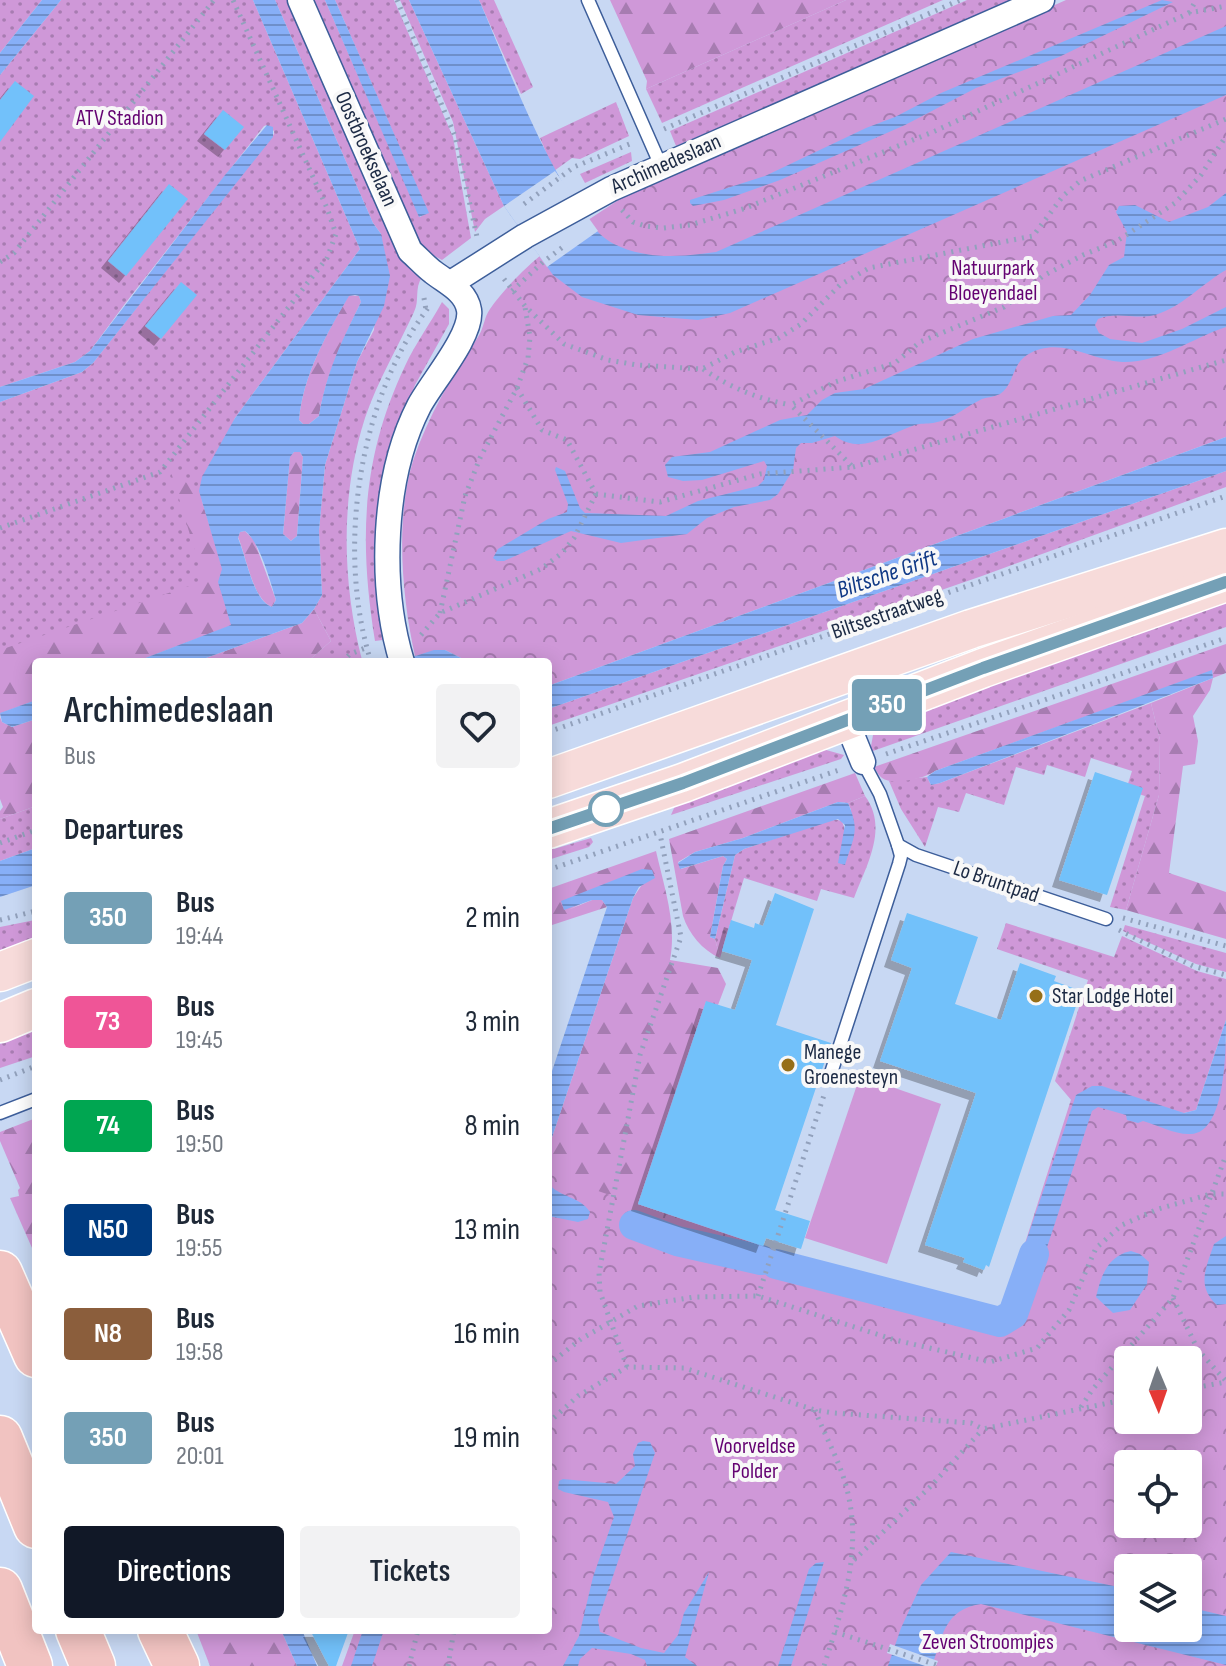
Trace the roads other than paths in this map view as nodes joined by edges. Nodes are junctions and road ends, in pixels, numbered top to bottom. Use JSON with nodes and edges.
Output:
{"nodes":[{"id":1,"x":300,"y":0,"type":"edge"},
{"id":2,"x":588,"y":0,"type":"edge"},
{"id":3,"x":1042,"y":0,"type":"edge"},
{"id":4,"x":661,"y":166,"type":"junction"},
{"id":5,"x":451,"y":283,"type":"junction"},
{"id":6,"x":1226,"y":548,"type":"edge"},
{"id":7,"x":1226,"y":582,"type":"edge"},
{"id":8,"x":398,"y":650,"type":"edge"},
{"id":9,"x":846,"y":720,"type":"junction"},
{"id":10,"x":863,"y":762,"type":"joint"},
{"id":11,"x":552,"y":778,"type":"edge"},
{"id":12,"x":552,"y":828,"type":"edge"},
{"id":13,"x":898,"y":845,"type":"junction"},
{"id":14,"x":1106,"y":919,"type":"road end"},
{"id":15,"x":32,"y":960,"type":"edge"},
{"id":16,"x":0,"y":972,"type":"edge"},
{"id":17,"x":32,"y":1010,"type":"edge"},
{"id":18,"x":0,"y":1023,"type":"edge"},
{"id":19,"x":830,"y":1076,"type":"road end"},
{"id":20,"x":32,"y":1101,"type":"edge"},
{"id":21,"x":0,"y":1113,"type":"edge"},
{"id":22,"x":0,"y":1273,"type":"edge"},
{"id":23,"x":32,"y":1346,"type":"edge"},
{"id":24,"x":0,"y":1438,"type":"edge"},
{"id":25,"x":32,"y":1516,"type":"edge"},
{"id":26,"x":0,"y":1590,"type":"edge"},
{"id":27,"x":80,"y":1634,"type":"edge"},
{"id":28,"x":136,"y":1634,"type":"edge"},
{"id":29,"x":162,"y":1634,"type":"edge"},
{"id":30,"x":30,"y":1666,"type":"edge"},
{"id":31,"x":93,"y":1666,"type":"edge"},
{"id":32,"x":148,"y":1666,"type":"edge"},
{"id":33,"x":177,"y":1666,"type":"edge"}],
"edges":[{"from":1,"to":5,"type":"street","name":"Oostbroekselaan"},
{"from":2,"to":4,"type":"lane"},
{"from":3,"to":4,"type":"street","name":"Archimedeslaan"},
{"from":4,"to":5,"type":"street","name":"Archimedeslaan"},
{"from":5,"to":8,"type":"street"},
{"from":6,"to":11,"type":"main road","name":"Biltsestraatweg"},
{"from":7,"to":9,"type":"main road"},
{"from":9,"to":10,"type":"street"},
{"from":9,"to":12,"type":"main road"},
{"from":10,"to":13,"type":"lane"},
{"from":13,"to":14,"type":"lane","name":"Lo Bruntpad"},
{"from":13,"to":19,"type":"lane"},
{"from":15,"to":16,"type":"main road"},
{"from":17,"to":18,"type":"main road"},
{"from":20,"to":21,"type":"lane"},
{"from":22,"to":23,"type":"highway"},
{"from":24,"to":25,"type":"highway"},
{"from":26,"to":30,"type":"highway"},
{"from":27,"to":31,"type":"highway"},
{"from":28,"to":32,"type":"highway"},
{"from":29,"to":33,"type":"highway"}]}
